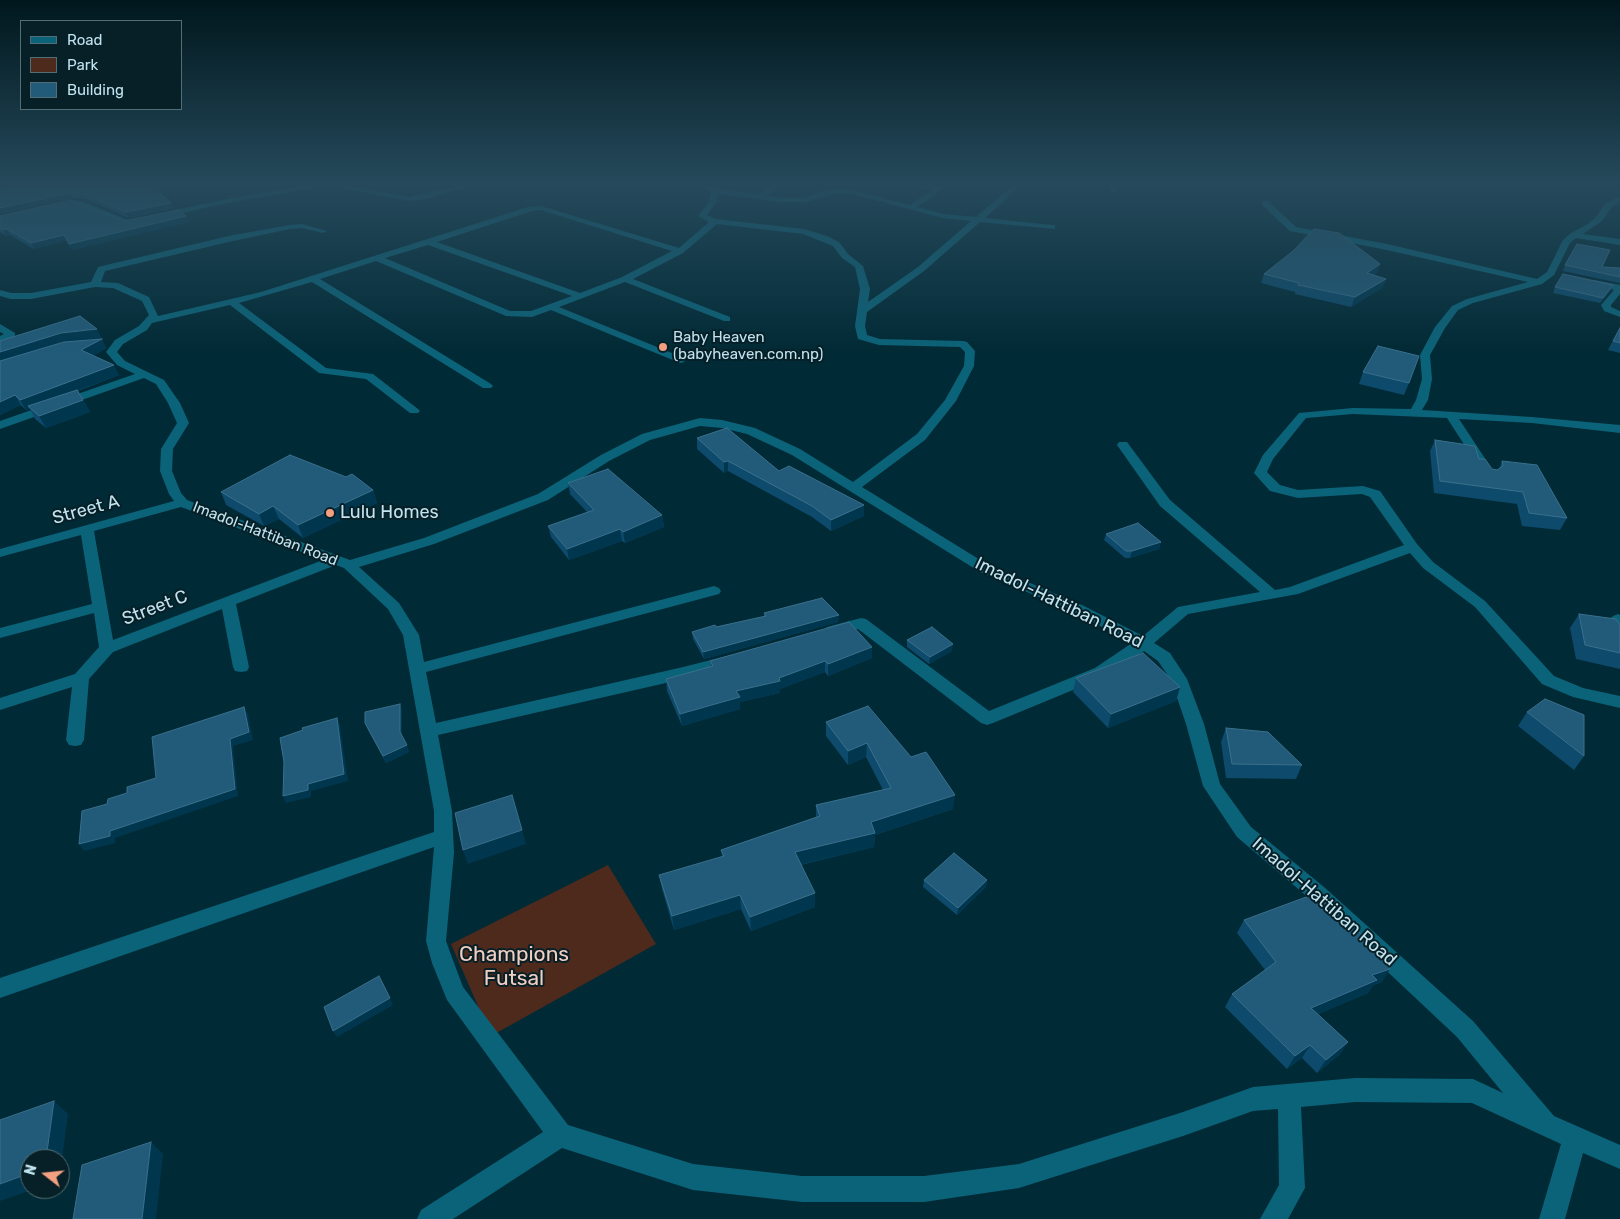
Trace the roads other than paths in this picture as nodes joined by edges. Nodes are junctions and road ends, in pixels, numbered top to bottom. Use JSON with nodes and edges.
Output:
{"nodes":[{"id":1,"x":224,"y":241,"type":"edge"},
{"id":2,"x":432,"y":241,"type":"edge"},
{"id":3,"x":647,"y":241,"type":"edge"},
{"id":4,"x":692,"y":241,"type":"edge"},
{"id":5,"x":830,"y":241,"type":"edge"},
{"id":6,"x":954,"y":241,"type":"edge"},
{"id":7,"x":1354,"y":241,"type":"edge"},
{"id":8,"x":1567,"y":241,"type":"edge"},
{"id":9,"x":429,"y":242,"type":"junction"},
{"id":10,"x":680,"y":251,"type":"junction"},
{"id":11,"x":376,"y":258,"type":"junction"},
{"id":12,"x":312,"y":278,"type":"junction"},
{"id":13,"x":625,"y":279,"type":"junction"},
{"id":14,"x":1585,"y":281,"type":"edge"},
{"id":15,"x":1540,"y":282,"type":"junction"},
{"id":16,"x":95,"y":284,"type":"junction"},
{"id":17,"x":1620,"y":288,"type":"edge"},
{"id":18,"x":1,"y":294,"type":"edge"},
{"id":19,"x":581,"y":296,"type":"junction"},
{"id":20,"x":232,"y":302,"type":"junction"},
{"id":21,"x":551,"y":307,"type":"junction"},
{"id":22,"x":862,"y":312,"type":"junction"},
{"id":23,"x":1620,"y":314,"type":"edge"},
{"id":24,"x":727,"y":319,"type":"dead end"},
{"id":25,"x":149,"y":321,"type":"junction"},
{"id":26,"x":0,"y":327,"type":"edge"},
{"id":27,"x":0,"y":340,"type":"edge"},
{"id":28,"x":680,"y":360,"type":"dead end"},
{"id":29,"x":145,"y":374,"type":"junction"},
{"id":30,"x":487,"y":386,"type":"dead end"},
{"id":31,"x":414,"y":411,"type":"dead end"},
{"id":32,"x":1415,"y":413,"type":"junction"},
{"id":33,"x":1452,"y":417,"type":"junction"},
{"id":34,"x":0,"y":425,"type":"edge"},
{"id":35,"x":1620,"y":429,"type":"edge"},
{"id":36,"x":1123,"y":445,"type":"dead end"},
{"id":37,"x":1486,"y":469,"type":"edge"},
{"id":38,"x":853,"y":488,"type":"junction"},
{"id":39,"x":182,"y":503,"type":"junction"},
{"id":40,"x":87,"y":530,"type":"junction"},
{"id":41,"x":1412,"y":547,"type":"junction"},
{"id":42,"x":0,"y":553,"type":"edge"},
{"id":43,"x":341,"y":563,"type":"junction"},
{"id":44,"x":714,"y":591,"type":"dead end"},
{"id":45,"x":1272,"y":595,"type":"junction"},
{"id":46,"x":228,"y":602,"type":"junction"},
{"id":47,"x":101,"y":606,"type":"junction"},
{"id":48,"x":0,"y":633,"type":"edge"},
{"id":49,"x":813,"y":636,"type":"edge"},
{"id":50,"x":1144,"y":643,"type":"junction"},
{"id":51,"x":107,"y":648,"type":"junction"},
{"id":52,"x":746,"y":655,"type":"edge"},
{"id":53,"x":241,"y":667,"type":"dead end"},
{"id":54,"x":417,"y":669,"type":"junction"},
{"id":55,"x":81,"y":678,"type":"junction"},
{"id":56,"x":1620,"y":702,"type":"edge"},
{"id":57,"x":0,"y":704,"type":"edge"},
{"id":58,"x":428,"y":731,"type":"junction"},
{"id":59,"x":75,"y":740,"type":"dead end"},
{"id":60,"x":444,"y":836,"type":"junction"},
{"id":61,"x":0,"y":988,"type":"edge"},
{"id":62,"x":1289,"y":1096,"type":"junction"},
{"id":63,"x":1545,"y":1124,"type":"junction"},
{"id":64,"x":560,"y":1135,"type":"junction"},
{"id":65,"x":1576,"y":1138,"type":"junction"},
{"id":66,"x":1620,"y":1157,"type":"edge"},
{"id":67,"x":430,"y":1219,"type":"edge"},
{"id":68,"x":1273,"y":1219,"type":"edge"},
{"id":69,"x":1552,"y":1219,"type":"edge"}],
"edges":[{"from":1,"to":16,"type":"street"},
{"from":2,"to":9,"type":"street"},
{"from":3,"to":10,"type":"street"},
{"from":4,"to":10,"type":"street"},
{"from":5,"to":22,"type":"street"},
{"from":6,"to":22,"type":"street"},
{"from":7,"to":15,"type":"street"},
{"from":8,"to":15,"type":"street"},
{"from":9,"to":11,"type":"street"},
{"from":9,"to":19,"type":"street"},
{"from":10,"to":13,"type":"street"},
{"from":11,"to":12,"type":"street"},
{"from":11,"to":21,"type":"street"},
{"from":12,"to":20,"type":"street"},
{"from":12,"to":30,"type":"street"},
{"from":13,"to":19,"type":"street"},
{"from":13,"to":24,"type":"street"},
{"from":14,"to":17,"type":"street"},
{"from":15,"to":32,"type":"street"},
{"from":16,"to":18,"type":"street"},
{"from":16,"to":25,"type":"street"},
{"from":17,"to":23,"type":"street"},
{"from":19,"to":21,"type":"street"},
{"from":20,"to":25,"type":"street"},
{"from":20,"to":31,"type":"street"},
{"from":21,"to":28,"type":"street"},
{"from":22,"to":38,"type":"street"},
{"from":25,"to":29,"type":"street","name":"Imadol-Hattiban Road"},
{"from":26,"to":27,"type":"street"},
{"from":29,"to":34,"type":"street"},
{"from":29,"to":39,"type":"street","name":"Imadol-Hattiban Road"},
{"from":32,"to":33,"type":"street"},
{"from":32,"to":41,"type":"street"},
{"from":33,"to":35,"type":"street"},
{"from":33,"to":37,"type":"street"},
{"from":36,"to":45,"type":"street"},
{"from":38,"to":43,"type":"street","name":"Imadol-Hattiban Road"},
{"from":38,"to":50,"type":"street","name":"Imadol-Hattiban Road"},
{"from":39,"to":40,"type":"street","name":"Street A"},
{"from":39,"to":43,"type":"street","name":"Imadol-Hattiban Road"},
{"from":40,"to":42,"type":"street","name":"Street A"},
{"from":40,"to":47,"type":"street"},
{"from":41,"to":45,"type":"street"},
{"from":41,"to":56,"type":"street"},
{"from":43,"to":46,"type":"street","name":"Street C"},
{"from":43,"to":54,"type":"street","name":"Imadol-Hattiban Road"},
{"from":44,"to":54,"type":"street"},
{"from":45,"to":50,"type":"street"},
{"from":46,"to":51,"type":"street","name":"Street C"},
{"from":46,"to":53,"type":"street"},
{"from":47,"to":48,"type":"street"},
{"from":47,"to":51,"type":"street"},
{"from":49,"to":50,"type":"street"},
{"from":50,"to":63,"type":"street","name":"Imadol-Hattiban Road"},
{"from":51,"to":55,"type":"street","name":"Street C"},
{"from":52,"to":58,"type":"street"},
{"from":54,"to":58,"type":"street","name":"Imadol-Hattiban Road"},
{"from":55,"to":57,"type":"street"},
{"from":55,"to":59,"type":"street"},
{"from":58,"to":60,"type":"street","name":"Imadol-Hattiban Road"},
{"from":60,"to":61,"type":"street"},
{"from":60,"to":64,"type":"street","name":"Imadol-Hattiban Road"},
{"from":62,"to":63,"type":"street"},
{"from":62,"to":64,"type":"street"},
{"from":62,"to":68,"type":"street"},
{"from":63,"to":65,"type":"street","name":"Imadol-Hattiban Road"},
{"from":64,"to":67,"type":"street"},
{"from":65,"to":66,"type":"street","name":"Imadol-Hattiban Road"},
{"from":65,"to":69,"type":"street"}]}
